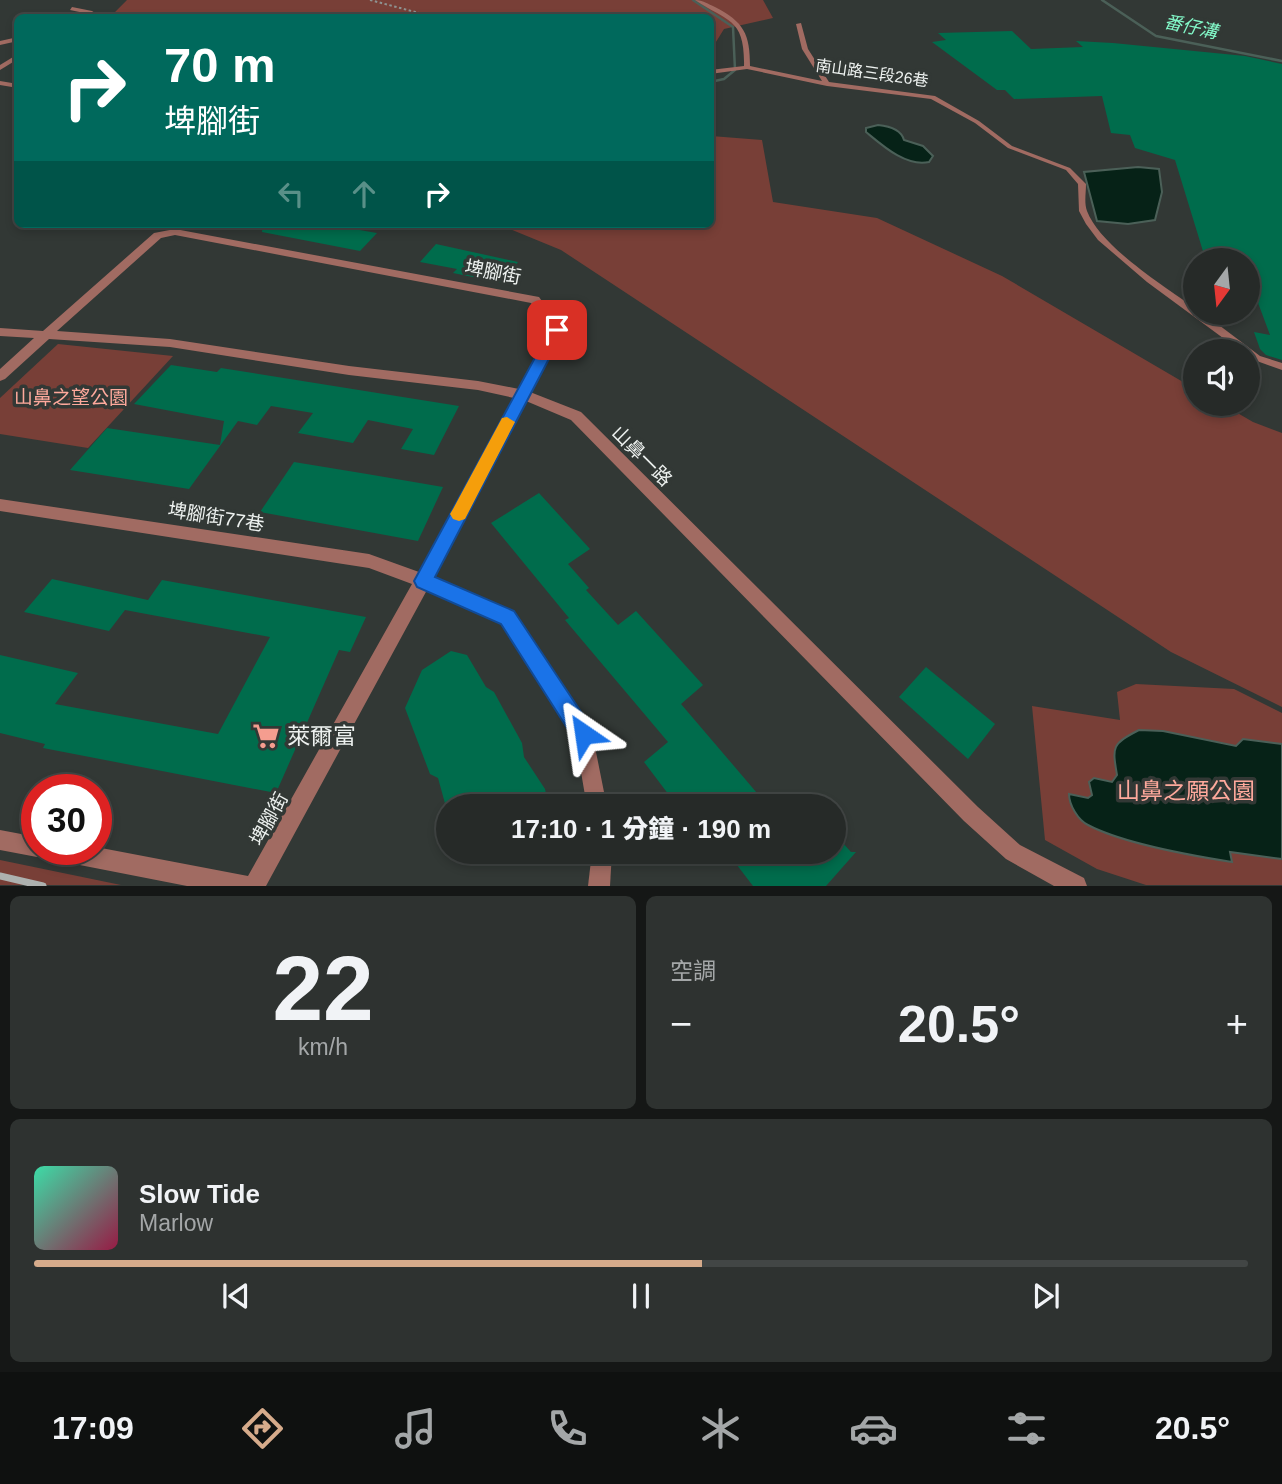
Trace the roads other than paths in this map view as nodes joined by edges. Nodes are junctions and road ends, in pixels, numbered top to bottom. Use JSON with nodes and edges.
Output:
{"nodes":[{"id":1,"x":697,"y":0,"type":"edge"},
{"id":2,"x":72,"y":9,"type":"dead end"},
{"id":3,"x":91,"y":14,"type":"edge"},
{"id":4,"x":799,"y":24,"type":"dead end"},
{"id":5,"x":747,"y":67,"type":"junction"},
{"id":6,"x":714,"y":71,"type":"edge"},
{"id":7,"x":827,"y":84,"type":"junction"},
{"id":8,"x":1183,"y":304,"type":"edge"},
{"id":9,"x":1214,"y":326,"type":"edge"},
{"id":10,"x":0,"y":332,"type":"edge"},
{"id":11,"x":46,"y":335,"type":"junction"},
{"id":12,"x":1282,"y":367,"type":"edge"},
{"id":13,"x":0,"y":376,"type":"edge"},
{"id":14,"x":521,"y":396,"type":"junction"},
{"id":15,"x":0,"y":505,"type":"edge"},
{"id":16,"x":423,"y":581,"type":"junction"},
{"id":17,"x":595,"y":794,"type":"edge"},
{"id":18,"x":0,"y":840,"type":"edge"},
{"id":19,"x":21,"y":843,"type":"edge"},
{"id":20,"x":112,"y":861,"type":"edge"},
{"id":21,"x":601,"y":864,"type":"edge"},
{"id":22,"x":247,"y":886,"type":"edge"},
{"id":23,"x":254,"y":886,"type":"edge"},
{"id":24,"x":599,"y":886,"type":"edge"},
{"id":25,"x":1076,"y":886,"type":"edge"}],
"edges":[{"from":1,"to":5,"type":"lane"},
{"from":2,"to":3,"type":"lane"},
{"from":4,"to":7,"type":"lane"},
{"from":5,"to":6,"type":"lane","name":"南山路三段26巷"},
{"from":5,"to":7,"type":"lane","name":"南山路三段26巷"},
{"from":7,"to":8,"type":"lane","name":"南山路三段26巷"},
{"from":9,"to":12,"type":"lane","name":"南山路三段26巷"},
{"from":10,"to":11,"type":"street","name":"山鼻一路"},
{"from":11,"to":13,"type":"street","name":"埤腳街"},
{"from":11,"to":14,"type":"street","name":"山鼻一路"},
{"from":11,"to":14,"type":"street","name":"埤腳街"},
{"from":14,"to":16,"type":"street","name":"埤腳街"},
{"from":14,"to":25,"type":"street","name":"山鼻一路"},
{"from":15,"to":16,"type":"street","name":"埤腳街77巷"},
{"from":16,"to":17,"type":"street","name":"埤腳街77巷"},
{"from":16,"to":23,"type":"street","name":"埤腳街"},
{"from":18,"to":19,"type":"street"},
{"from":20,"to":22,"type":"street"},
{"from":21,"to":24,"type":"street"}]}
